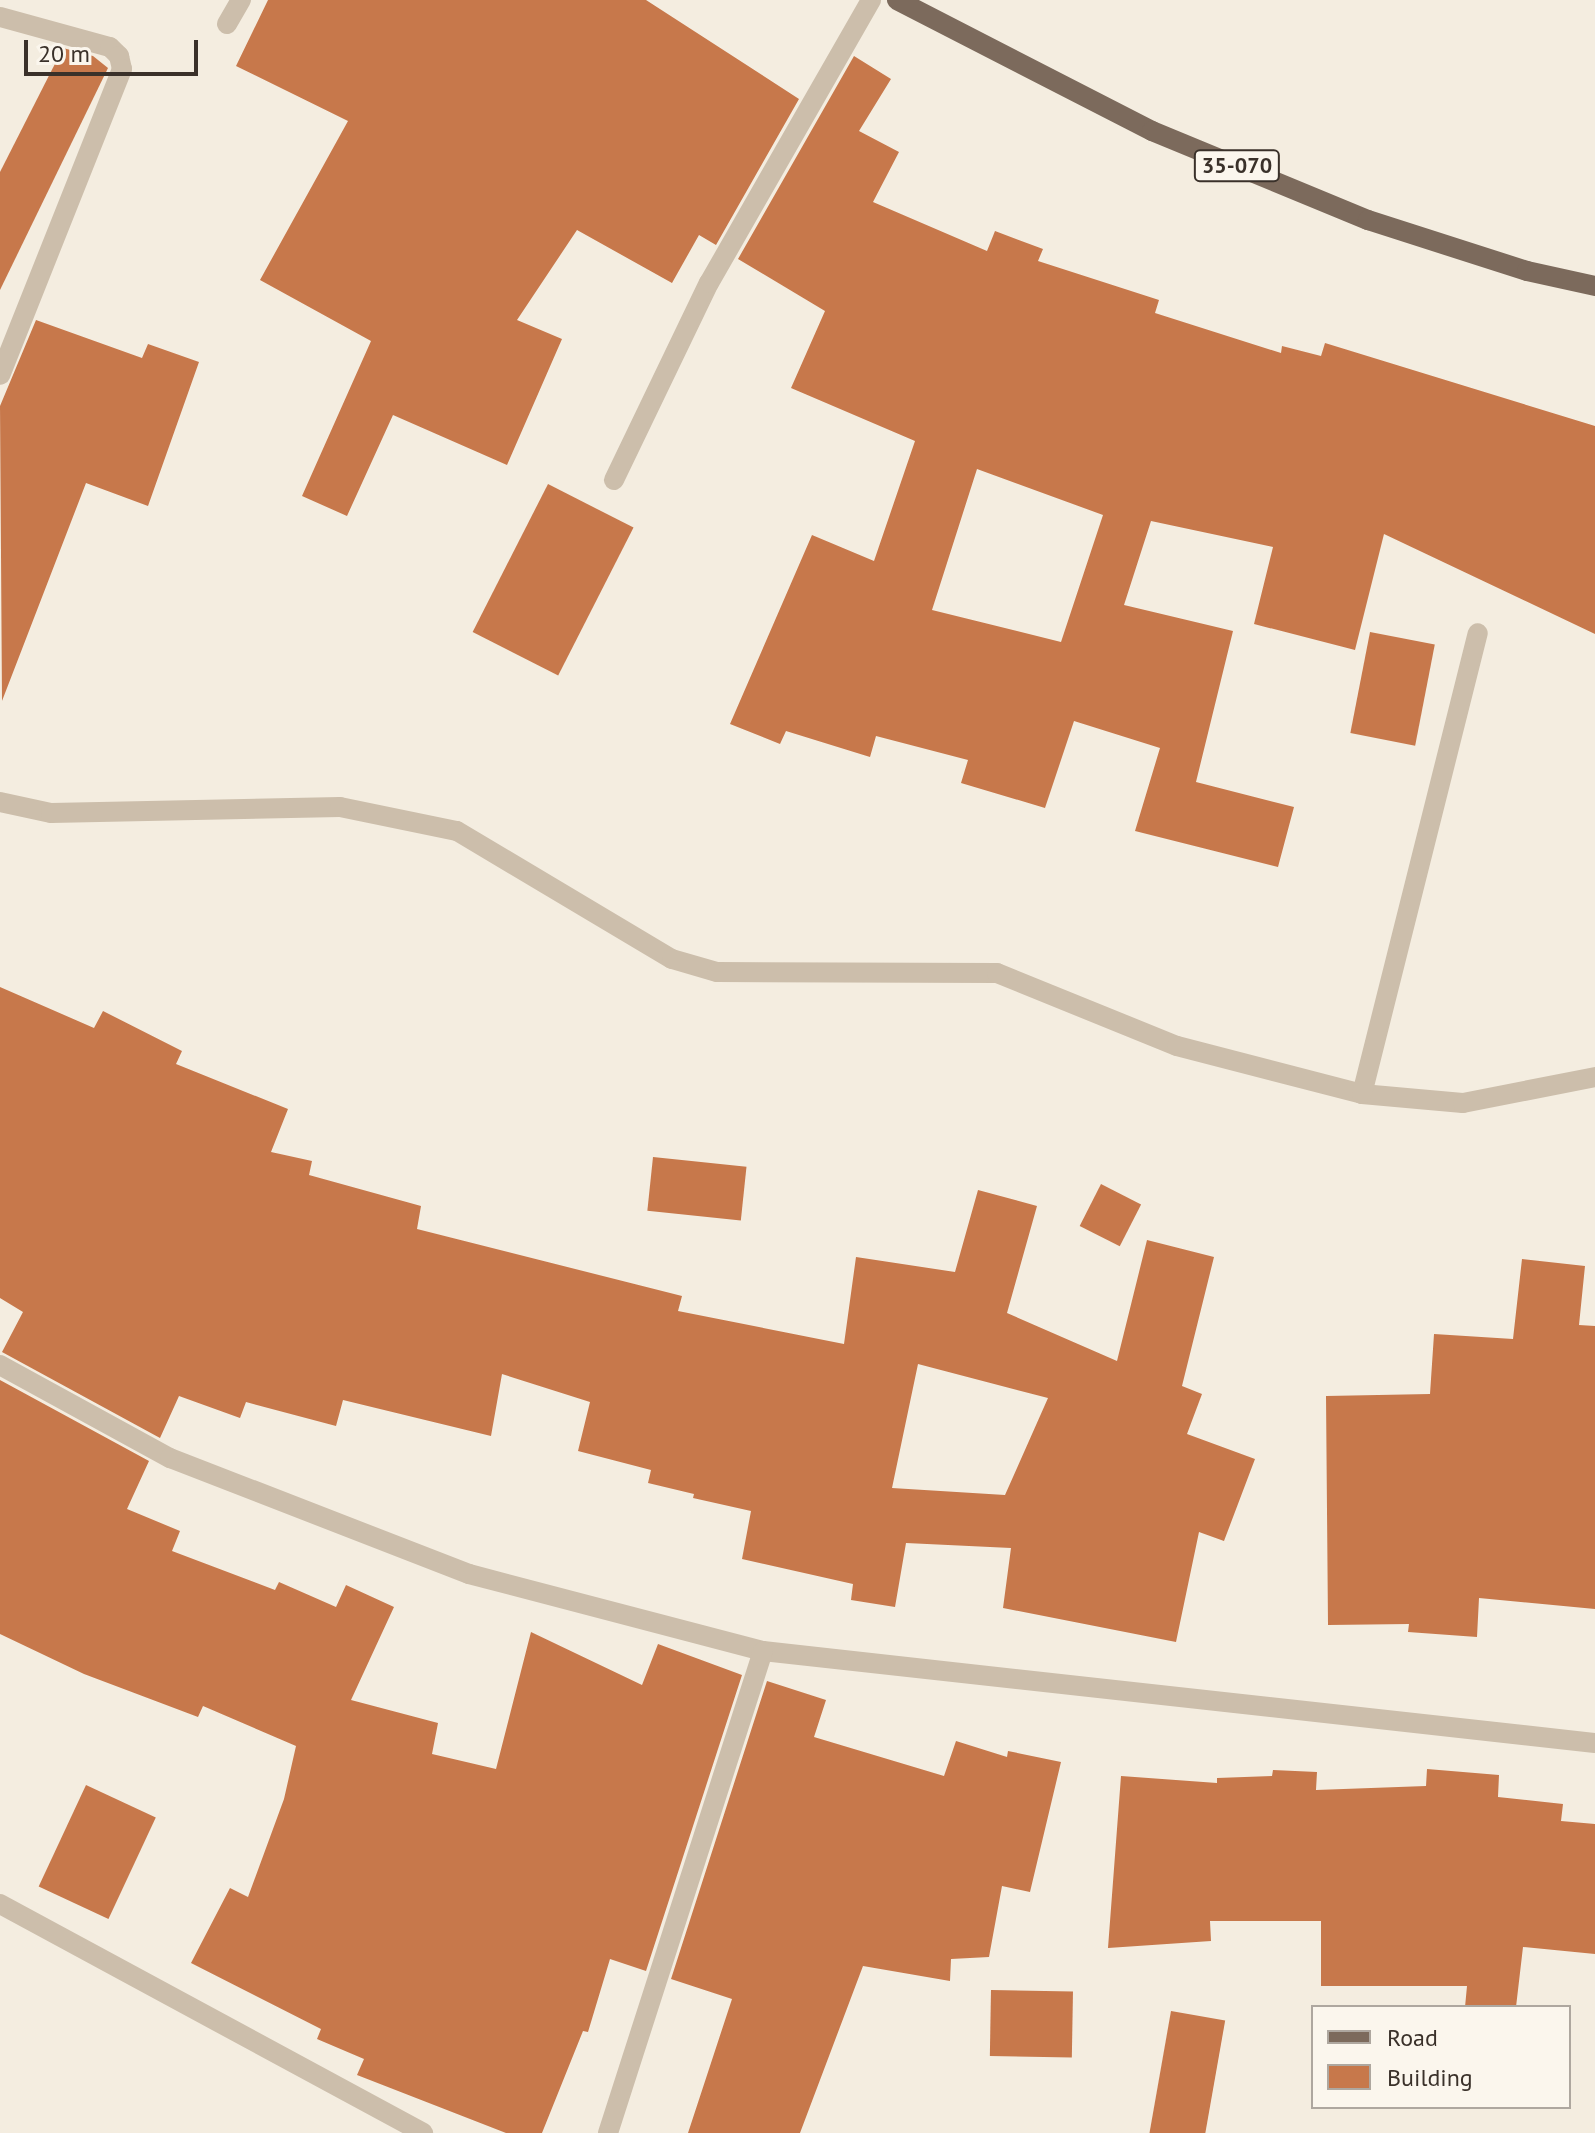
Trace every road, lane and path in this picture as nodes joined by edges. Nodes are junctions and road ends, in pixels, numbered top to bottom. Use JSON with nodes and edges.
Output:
{"nodes":[{"id":1,"x":241,"y":0,"type":"edge"},
{"id":2,"x":871,"y":0,"type":"edge"},
{"id":3,"x":897,"y":0,"type":"edge"},
{"id":4,"x":0,"y":17,"type":"edge"},
{"id":5,"x":227,"y":24,"type":"dead end"},
{"id":6,"x":1595,"y":286,"type":"edge"},
{"id":7,"x":0,"y":375,"type":"edge"},
{"id":8,"x":614,"y":480,"type":"dead end"},
{"id":9,"x":1478,"y":633,"type":"dead end"},
{"id":10,"x":0,"y":802,"type":"edge"},
{"id":11,"x":1595,"y":1077,"type":"edge"},
{"id":12,"x":1362,"y":1094,"type":"junction"},
{"id":13,"x":0,"y":1365,"type":"edge"},
{"id":14,"x":763,"y":1651,"type":"junction"},
{"id":15,"x":1595,"y":1743,"type":"edge"},
{"id":16,"x":0,"y":1904,"type":"edge"},
{"id":17,"x":423,"y":2133,"type":"edge"},
{"id":18,"x":608,"y":2133,"type":"edge"}],
"edges":[{"from":1,"to":5,"type":"street"},
{"from":2,"to":8,"type":"street"},
{"from":3,"to":6,"type":"main road","number":"35-070"},
{"from":4,"to":7,"type":"street"},
{"from":9,"to":12,"type":"street"},
{"from":10,"to":12,"type":"street"},
{"from":11,"to":12,"type":"street"},
{"from":13,"to":14,"type":"street"},
{"from":14,"to":15,"type":"street"},
{"from":14,"to":18,"type":"street"},
{"from":16,"to":17,"type":"street"}]}
